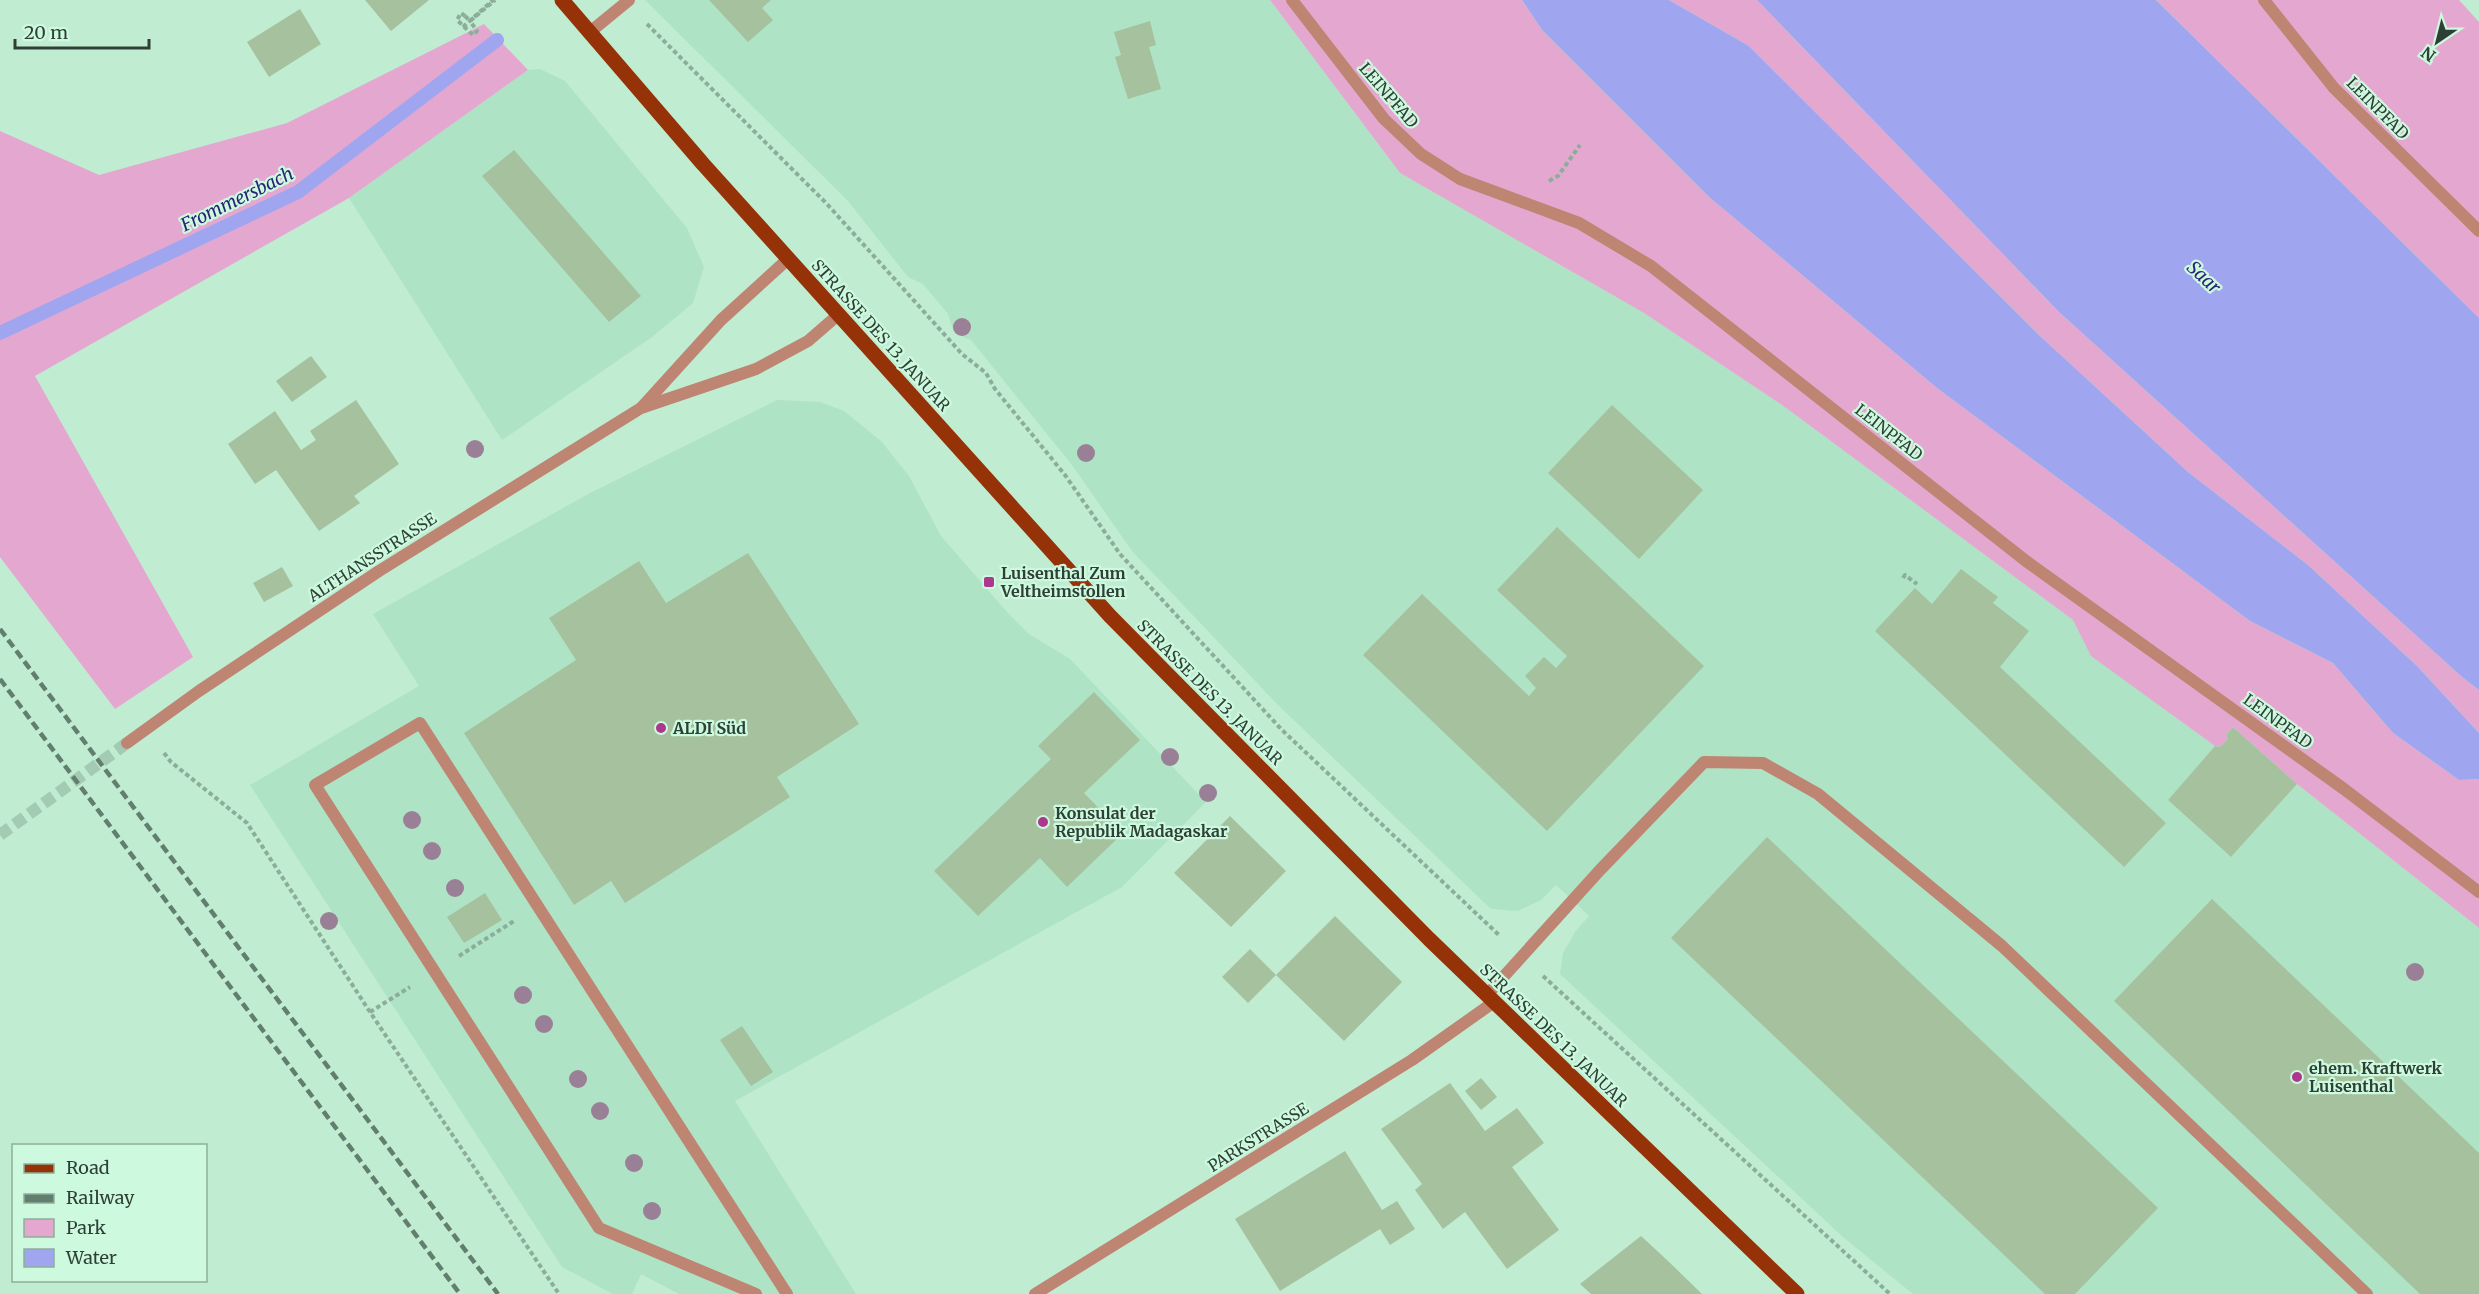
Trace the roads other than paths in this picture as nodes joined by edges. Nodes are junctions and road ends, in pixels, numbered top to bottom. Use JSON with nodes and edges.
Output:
{"nodes":[{"id":1,"x":562,"y":0,"type":"edge"},
{"id":2,"x":1292,"y":0,"type":"edge"},
{"id":3,"x":2264,"y":0,"type":"edge"},
{"id":4,"x":627,"y":1,"type":"edge"},
{"id":5,"x":590,"y":32,"type":"junction"},
{"id":6,"x":2479,"y":231,"type":"edge"},
{"id":7,"x":788,"y":259,"type":"junction"},
{"id":8,"x":838,"y":315,"type":"junction"},
{"id":9,"x":641,"y":408,"type":"junction"},
{"id":10,"x":127,"y":744,"type":"tunnel mouth"},
{"id":11,"x":2479,"y":892,"type":"edge"},
{"id":12,"x":1491,"y":998,"type":"junction"},
{"id":13,"x":756,"y":1294,"type":"edge"},
{"id":14,"x":787,"y":1294,"type":"edge"},
{"id":15,"x":1035,"y":1294,"type":"edge"},
{"id":16,"x":1797,"y":1294,"type":"edge"},
{"id":17,"x":2367,"y":1294,"type":"edge"}],
"edges":[{"from":1,"to":5,"type":"main road","name":"STRASSE DES 13. JANUAR"},
{"from":2,"to":11,"type":"street","name":"LEINPFAD"},
{"from":3,"to":6,"type":"street","name":"LEINPFAD"},
{"from":4,"to":5,"type":"street"},
{"from":5,"to":7,"type":"main road","name":"STRASSE DES 13. JANUAR"},
{"from":7,"to":8,"type":"main road","name":"STRASSE DES 13. JANUAR"},
{"from":7,"to":9,"type":"street","name":"ALTHANSSTRASSE"},
{"from":8,"to":9,"type":"street","name":"ALTHANSSTRASSE"},
{"from":8,"to":12,"type":"main road","name":"STRASSE DES 13. JANUAR"},
{"from":9,"to":10,"type":"street","name":"ALTHANSSTRASSE"},
{"from":12,"to":15,"type":"street","name":"PARKSTRASSE"},
{"from":12,"to":16,"type":"main road","name":"STRASSE DES 13. JANUAR"},
{"from":12,"to":17,"type":"street","name":"PARKSTRASSE"},
{"from":13,"to":14,"type":"street"}]}
